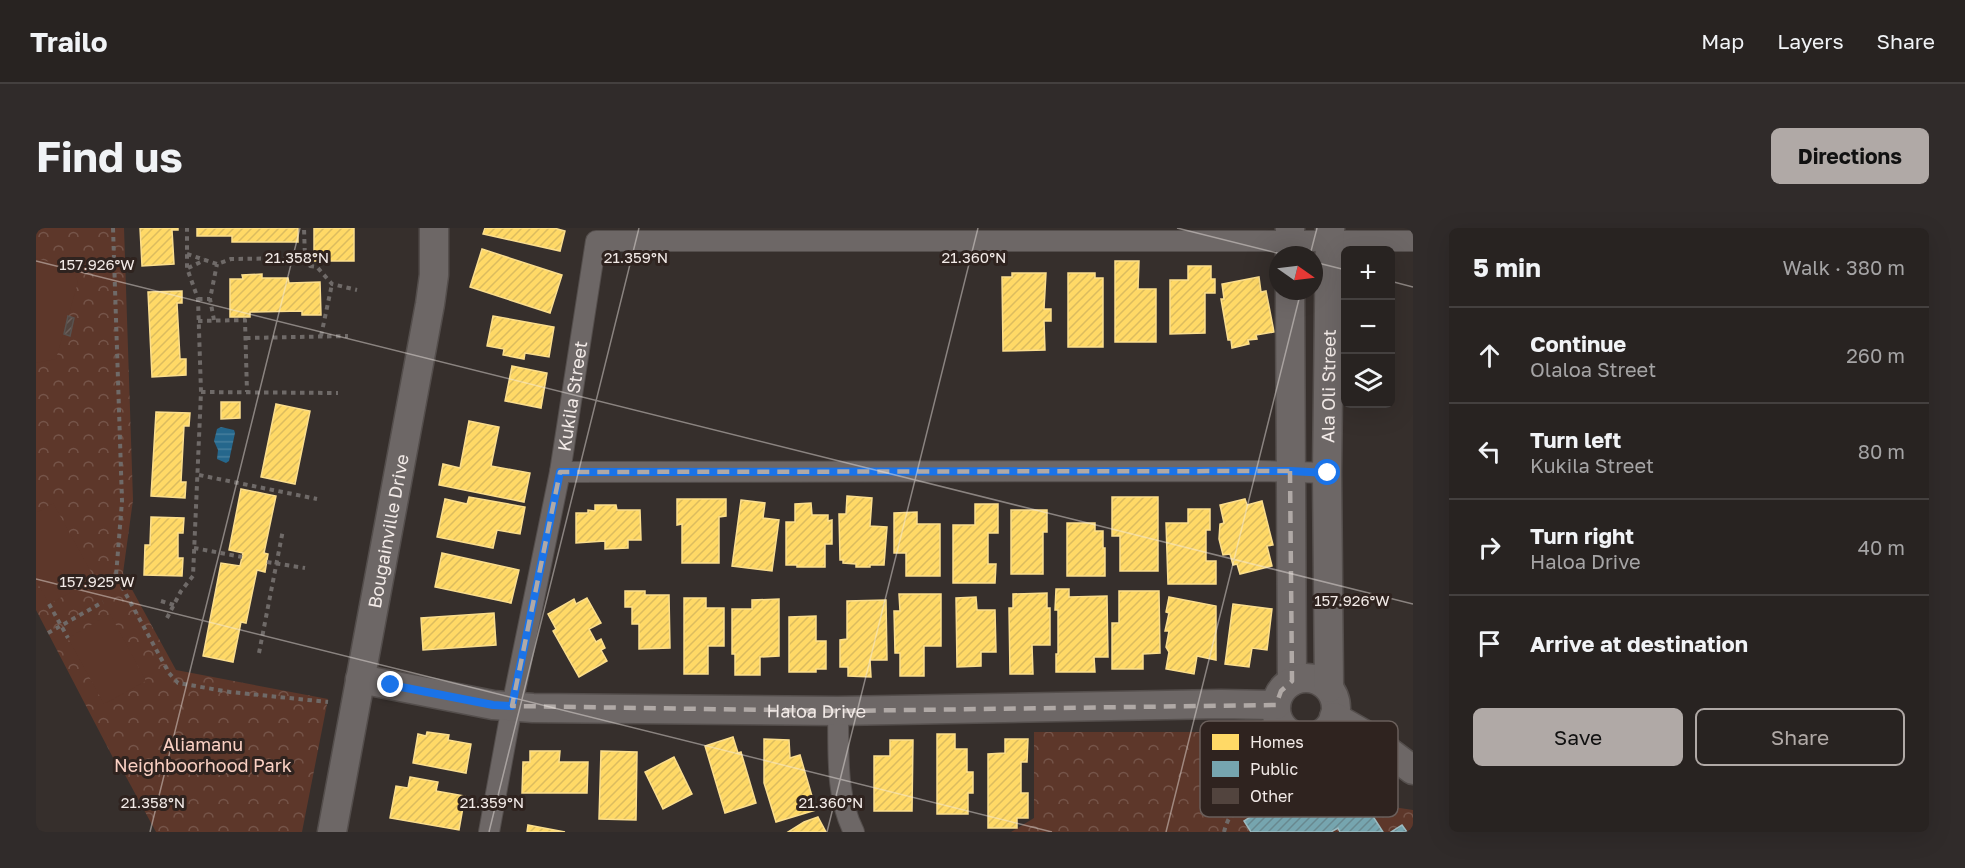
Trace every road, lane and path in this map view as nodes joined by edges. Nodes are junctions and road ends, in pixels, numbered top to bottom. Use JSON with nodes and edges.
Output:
{"nodes":[{"id":1,"x":113,"y":228,"type":"edge"},
{"id":2,"x":187,"y":228,"type":"edge"},
{"id":3,"x":304,"y":228,"type":"edge"},
{"id":4,"x":434,"y":228,"type":"edge"},
{"id":5,"x":1330,"y":234,"type":"edge"},
{"id":6,"x":1290,"y":241,"type":"edge"},
{"id":7,"x":1413,"y":241,"type":"edge"},
{"id":8,"x":187,"y":254,"type":"junction"},
{"id":9,"x":304,"y":258,"type":"junction"},
{"id":10,"x":206,"y":260,"type":"junction"},
{"id":11,"x":218,"y":264,"type":"junction"},
{"id":12,"x":187,"y":268,"type":"junction"},
{"id":13,"x":332,"y":284,"type":"junction"},
{"id":14,"x":357,"y":290,"type":"dead end"},
{"id":15,"x":198,"y":299,"type":"junction"},
{"id":16,"x":210,"y":299,"type":"junction"},
{"id":17,"x":1290,"y":300,"type":"edge"},
{"id":18,"x":214,"y":320,"type":"junction"},
{"id":19,"x":198,"y":321,"type":"junction"},
{"id":20,"x":321,"y":336,"type":"junction"},
{"id":21,"x":348,"y":336,"type":"dead end"},
{"id":22,"x":246,"y":338,"type":"junction"},
{"id":23,"x":201,"y":392,"type":"junction"},
{"id":24,"x":247,"y":392,"type":"junction"},
{"id":25,"x":338,"y":393,"type":"dead end"},
{"id":26,"x":1290,"y":471,"type":"junction"},
{"id":27,"x":560,"y":472,"type":"junction"},
{"id":28,"x":1328,"y":473,"type":"junction"},
{"id":29,"x":199,"y":475,"type":"dead end"},
{"id":30,"x":317,"y":500,"type":"dead end"},
{"id":31,"x":283,"y":530,"type":"dead end"},
{"id":32,"x":194,"y":549,"type":"junction"},
{"id":33,"x":242,"y":557,"type":"dead end"},
{"id":34,"x":267,"y":562,"type":"dead end"},
{"id":35,"x":277,"y":563,"type":"junction"},
{"id":36,"x":304,"y":568,"type":"dead end"},
{"id":37,"x":161,"y":601,"type":"dead end"},
{"id":38,"x":103,"y":602,"type":"dead end"},
{"id":39,"x":49,"y":604,"type":"dead end"},
{"id":40,"x":174,"y":605,"type":"junction"},
{"id":41,"x":167,"y":618,"type":"dead end"},
{"id":42,"x":61,"y":625,"type":"junction"},
{"id":43,"x":48,"y":633,"type":"dead end"},
{"id":44,"x":68,"y":638,"type":"dead end"},
{"id":45,"x":259,"y":652,"type":"dead end"},
{"id":46,"x":360,"y":679,"type":"junction"},
{"id":47,"x":1292,"y":681,"type":"junction"},
{"id":48,"x":1329,"y":688,"type":"junction"},
{"id":49,"x":328,"y":702,"type":"dead end"},
{"id":50,"x":512,"y":706,"type":"junction"},
{"id":51,"x":838,"y":711,"type":"junction"},
{"id":52,"x":1271,"y":717,"type":"junction"},
{"id":53,"x":1334,"y":717,"type":"junction"},
{"id":54,"x":1271,"y":721,"type":"edge"},
{"id":55,"x":1280,"y":721,"type":"edge"},
{"id":56,"x":1332,"y":721,"type":"edge"},
{"id":57,"x":1341,"y":721,"type":"edge"},
{"id":58,"x":1398,"y":759,"type":"edge"},
{"id":59,"x":1413,"y":770,"type":"edge"},
{"id":60,"x":1230,"y":817,"type":"edge"},
{"id":61,"x":332,"y":832,"type":"edge"},
{"id":62,"x":489,"y":832,"type":"edge"},
{"id":63,"x":854,"y":832,"type":"edge"},
{"id":64,"x":1224,"y":832,"type":"edge"}],
"edges":[{"from":1,"to":49,"type":"path"},
{"from":2,"to":8,"type":"path"},
{"from":3,"to":9,"type":"path"},
{"from":4,"to":46,"type":"street","name":"Bougainville Drive"},
{"from":5,"to":6,"type":"street"},
{"from":5,"to":7,"type":"street"},
{"from":5,"to":28,"type":"street","name":"Ala Oli Street"},
{"from":6,"to":27,"type":"street","name":"Kukila Street"},
{"from":8,"to":10,"type":"path"},
{"from":8,"to":12,"type":"path"},
{"from":9,"to":11,"type":"path"},
{"from":9,"to":13,"type":"path"},
{"from":10,"to":11,"type":"path"},
{"from":10,"to":12,"type":"path"},
{"from":11,"to":16,"type":"path"},
{"from":12,"to":15,"type":"path"},
{"from":13,"to":14,"type":"path"},
{"from":13,"to":20,"type":"path"},
{"from":15,"to":16,"type":"path"},
{"from":15,"to":19,"type":"path"},
{"from":16,"to":18,"type":"path"},
{"from":17,"to":26,"type":"street","name":"Ala Oli Street"},
{"from":18,"to":19,"type":"path"},
{"from":18,"to":22,"type":"path"},
{"from":19,"to":23,"type":"path"},
{"from":20,"to":21,"type":"path"},
{"from":20,"to":22,"type":"path"},
{"from":22,"to":24,"type":"path"},
{"from":23,"to":24,"type":"path"},
{"from":23,"to":32,"type":"path"},
{"from":24,"to":25,"type":"path"},
{"from":26,"to":27,"type":"street"},
{"from":26,"to":28,"type":"street"},
{"from":26,"to":47,"type":"street","name":"Ala Oli Street"},
{"from":27,"to":50,"type":"street","name":"Kukila Street"},
{"from":28,"to":48,"type":"street","name":"Ala Oli Street"},
{"from":29,"to":30,"type":"path"},
{"from":31,"to":35,"type":"path"},
{"from":32,"to":33,"type":"path"},
{"from":32,"to":40,"type":"path"},
{"from":34,"to":35,"type":"path"},
{"from":35,"to":36,"type":"path"},
{"from":35,"to":45,"type":"path"},
{"from":37,"to":40,"type":"path"},
{"from":38,"to":42,"type":"path"},
{"from":39,"to":42,"type":"path"},
{"from":40,"to":41,"type":"path"},
{"from":42,"to":43,"type":"path"},
{"from":42,"to":44,"type":"path"},
{"from":46,"to":50,"type":"street","name":"Haloa Drive"},
{"from":46,"to":61,"type":"street","name":"Bougainville Drive"},
{"from":47,"to":48,"type":"street"},
{"from":47,"to":52,"type":"street"},
{"from":48,"to":53,"type":"street"},
{"from":50,"to":51,"type":"street","name":"Haloa Drive"},
{"from":50,"to":62,"type":"street","name":"Kukila Street"},
{"from":51,"to":52,"type":"street","name":"Haloa Drive"},
{"from":51,"to":63,"type":"street"},
{"from":52,"to":54,"type":"path"},
{"from":52,"to":55,"type":"street"},
{"from":53,"to":56,"type":"street"},
{"from":53,"to":57,"type":"street"},
{"from":58,"to":59,"type":"street"},
{"from":60,"to":64,"type":"path"}]}
